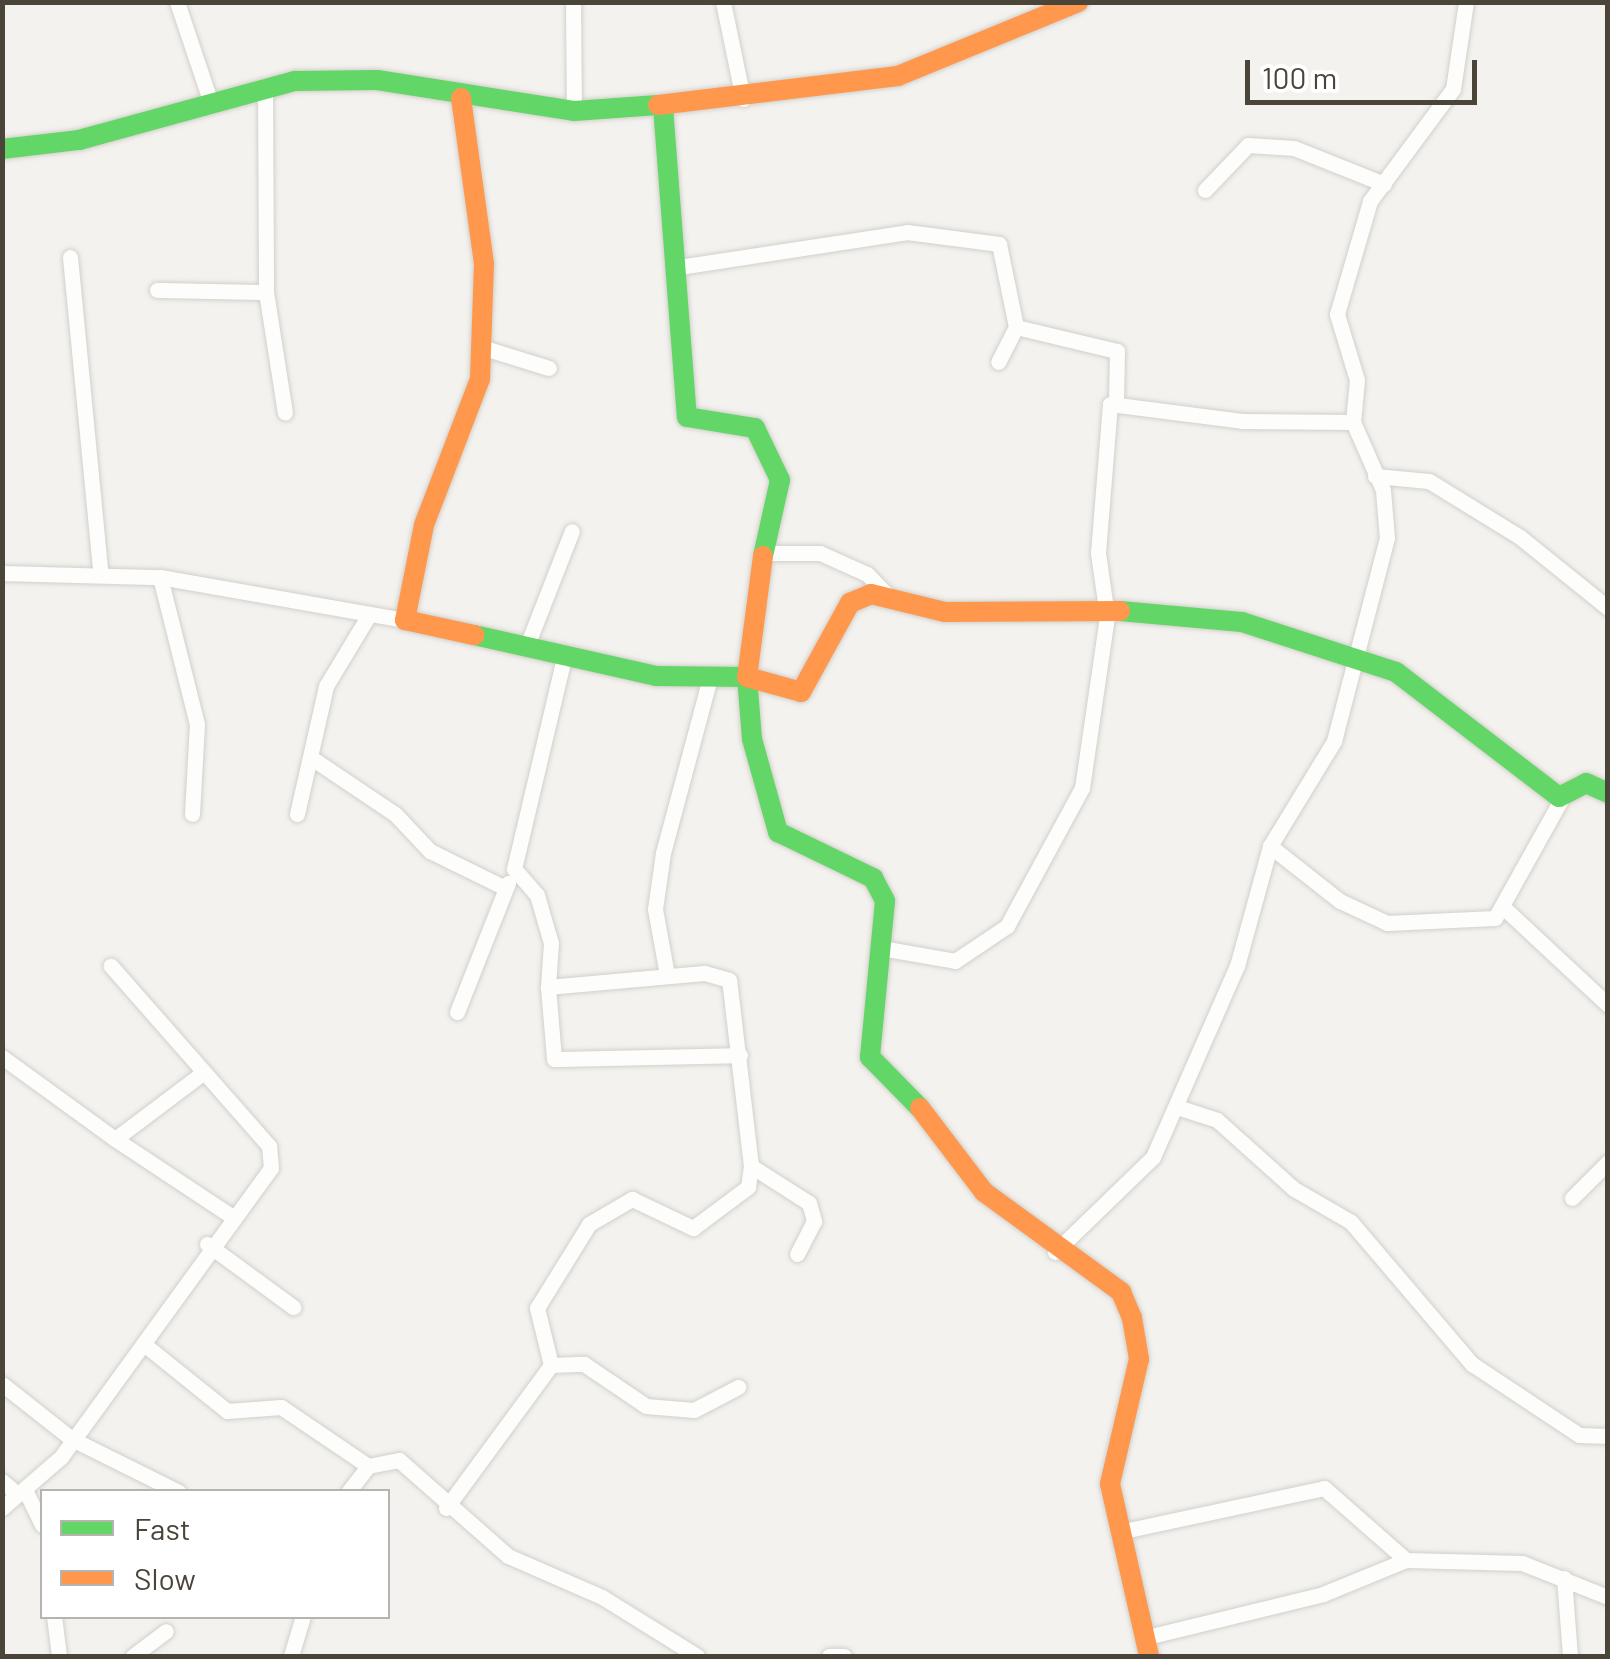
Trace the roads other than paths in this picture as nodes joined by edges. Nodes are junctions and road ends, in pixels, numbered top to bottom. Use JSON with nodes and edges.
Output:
{"nodes":[{"id":1,"x":177,"y":2,"type":"edge"},
{"id":2,"x":573,"y":2,"type":"edge"},
{"id":3,"x":722,"y":2,"type":"edge"},
{"id":4,"x":1078,"y":2,"type":"edge"},
{"id":5,"x":1466,"y":2,"type":"edge"},
{"id":6,"x":264,"y":86,"type":"junction"},
{"id":7,"x":461,"y":98,"type":"junction"},
{"id":8,"x":743,"y":100,"type":"junction"},
{"id":9,"x":211,"y":103,"type":"junction"},
{"id":10,"x":662,"y":107,"type":"junction"},
{"id":11,"x":574,"y":111,"type":"junction"},
{"id":12,"x":2,"y":149,"type":"edge"},
{"id":13,"x":1384,"y":184,"type":"junction"},
{"id":14,"x":1205,"y":190,"type":"dead end"},
{"id":15,"x":70,"y":256,"type":"dead end"},
{"id":16,"x":679,"y":267,"type":"junction"},
{"id":17,"x":157,"y":290,"type":"dead end"},
{"id":18,"x":266,"y":292,"type":"junction"},
{"id":19,"x":1016,"y":328,"type":"junction"},
{"id":20,"x":481,"y":347,"type":"junction"},
{"id":21,"x":998,"y":362,"type":"dead end"},
{"id":22,"x":549,"y":368,"type":"dead end"},
{"id":23,"x":1116,"y":402,"type":"junction"},
{"id":24,"x":285,"y":413,"type":"dead end"},
{"id":25,"x":1353,"y":422,"type":"junction"},
{"id":26,"x":1375,"y":476,"type":"junction"},
{"id":27,"x":572,"y":531,"type":"dead end"},
{"id":28,"x":769,"y":553,"type":"junction"},
{"id":29,"x":100,"y":570,"type":"junction"},
{"id":30,"x":2,"y":573,"type":"edge"},
{"id":31,"x":160,"y":577,"type":"junction"},
{"id":32,"x":890,"y":596,"type":"junction"},
{"id":33,"x":1608,"y":608,"type":"edge"},
{"id":34,"x":1108,"y":616,"type":"junction"},
{"id":35,"x":367,"y":618,"type":"junction"},
{"id":36,"x":405,"y":620,"type":"junction"},
{"id":37,"x":528,"y":644,"type":"junction"},
{"id":38,"x":564,"y":653,"type":"junction"},
{"id":39,"x":1353,"y":659,"type":"junction"},
{"id":40,"x":710,"y":676,"type":"junction"},
{"id":41,"x":747,"y":677,"type":"junction"},
{"id":42,"x":316,"y":760,"type":"junction"},
{"id":43,"x":1565,"y":793,"type":"junction"},
{"id":44,"x":1608,"y":793,"type":"edge"},
{"id":45,"x":192,"y":814,"type":"dead end"},
{"id":46,"x":297,"y":814,"type":"dead end"},
{"id":47,"x":1270,"y":846,"type":"junction"},
{"id":48,"x":508,"y":882,"type":"junction"},
{"id":49,"x":1503,"y":907,"type":"junction"},
{"id":50,"x":888,"y":948,"type":"junction"},
{"id":51,"x":111,"y":966,"type":"dead end"},
{"id":52,"x":667,"y":975,"type":"junction"},
{"id":53,"x":548,"y":987,"type":"junction"},
{"id":54,"x":1608,"y":1005,"type":"edge"},
{"id":55,"x":457,"y":1012,"type":"dead end"},
{"id":56,"x":740,"y":1055,"type":"junction"},
{"id":57,"x":2,"y":1057,"type":"edge"},
{"id":58,"x":200,"y":1076,"type":"junction"},
{"id":59,"x":1177,"y":1107,"type":"junction"},
{"id":60,"x":116,"y":1138,"type":"junction"},
{"id":61,"x":1608,"y":1162,"type":"edge"},
{"id":62,"x":751,"y":1166,"type":"junction"},
{"id":63,"x":1572,"y":1198,"type":"dead end"},
{"id":64,"x":230,"y":1215,"type":"junction"},
{"id":65,"x":208,"y":1244,"type":"junction"},
{"id":66,"x":1055,"y":1252,"type":"junction"},
{"id":67,"x":798,"y":1254,"type":"dead end"},
{"id":68,"x":293,"y":1307,"type":"dead end"},
{"id":69,"x":145,"y":1345,"type":"junction"},
{"id":70,"x":551,"y":1364,"type":"junction"},
{"id":71,"x":738,"y":1387,"type":"dead end"},
{"id":72,"x":5,"y":1393,"type":"edge"},
{"id":73,"x":1608,"y":1436,"type":"edge"},
{"id":74,"x":72,"y":1439,"type":"junction"},
{"id":75,"x":368,"y":1466,"type":"junction"},
{"id":76,"x":2,"y":1481,"type":"edge"},
{"id":77,"x":173,"y":1489,"type":"edge"},
{"id":78,"x":350,"y":1489,"type":"edge"},
{"id":79,"x":22,"y":1493,"type":"junction"},
{"id":80,"x":2,"y":1508,"type":"edge"},
{"id":81,"x":446,"y":1508,"type":"junction"},
{"id":82,"x":40,"y":1522,"type":"edge"},
{"id":83,"x":1119,"y":1532,"type":"junction"},
{"id":84,"x":1406,"y":1560,"type":"junction"},
{"id":85,"x":1564,"y":1578,"type":"junction"},
{"id":86,"x":1608,"y":1597,"type":"edge"},
{"id":87,"x":54,"y":1619,"type":"edge"},
{"id":88,"x":303,"y":1619,"type":"edge"},
{"id":89,"x":166,"y":1631,"type":"dead end"},
{"id":90,"x":1146,"y":1647,"type":"edge"},
{"id":91,"x":59,"y":1656,"type":"edge"},
{"id":92,"x":133,"y":1656,"type":"edge"},
{"id":93,"x":291,"y":1656,"type":"edge"},
{"id":94,"x":697,"y":1656,"type":"edge"},
{"id":95,"x":829,"y":1656,"type":"edge"},
{"id":96,"x":844,"y":1656,"type":"edge"},
{"id":97,"x":1570,"y":1656,"type":"edge"}],
"edges":[{"from":1,"to":9,"type":"street"},
{"from":2,"to":11,"type":"street"},
{"from":3,"to":8,"type":"street"},
{"from":4,"to":8,"type":"street"},
{"from":5,"to":13,"type":"street"},
{"from":6,"to":7,"type":"street"},
{"from":6,"to":9,"type":"street"},
{"from":6,"to":18,"type":"street"},
{"from":7,"to":11,"type":"street"},
{"from":7,"to":20,"type":"street"},
{"from":8,"to":10,"type":"street"},
{"from":9,"to":12,"type":"street"},
{"from":10,"to":11,"type":"street"},
{"from":10,"to":16,"type":"street"},
{"from":13,"to":14,"type":"street"},
{"from":13,"to":25,"type":"street"},
{"from":15,"to":29,"type":"street"},
{"from":16,"to":19,"type":"street"},
{"from":16,"to":28,"type":"street"},
{"from":17,"to":18,"type":"street"},
{"from":18,"to":24,"type":"street"},
{"from":19,"to":21,"type":"street"},
{"from":19,"to":23,"type":"street"},
{"from":20,"to":22,"type":"street"},
{"from":20,"to":36,"type":"street"},
{"from":23,"to":25,"type":"street"},
{"from":23,"to":34,"type":"street"},
{"from":25,"to":26,"type":"street"},
{"from":26,"to":33,"type":"street"},
{"from":26,"to":39,"type":"street"},
{"from":27,"to":37,"type":"street"},
{"from":28,"to":32,"type":"street"},
{"from":28,"to":41,"type":"street"},
{"from":29,"to":30,"type":"street"},
{"from":29,"to":31,"type":"street"},
{"from":31,"to":35,"type":"street"},
{"from":31,"to":45,"type":"street"},
{"from":32,"to":34,"type":"street"},
{"from":32,"to":41,"type":"street"},
{"from":34,"to":39,"type":"street"},
{"from":34,"to":50,"type":"street"},
{"from":35,"to":36,"type":"street"},
{"from":35,"to":42,"type":"street"},
{"from":36,"to":37,"type":"street"},
{"from":37,"to":38,"type":"street"},
{"from":38,"to":40,"type":"street"},
{"from":38,"to":48,"type":"street"},
{"from":39,"to":43,"type":"street"},
{"from":39,"to":47,"type":"street"},
{"from":40,"to":41,"type":"street"},
{"from":40,"to":52,"type":"street"},
{"from":41,"to":50,"type":"street"},
{"from":42,"to":46,"type":"street"},
{"from":42,"to":48,"type":"street"},
{"from":43,"to":44,"type":"street"},
{"from":43,"to":49,"type":"street"},
{"from":47,"to":49,"type":"street"},
{"from":47,"to":59,"type":"street"},
{"from":48,"to":53,"type":"street"},
{"from":48,"to":55,"type":"street"},
{"from":49,"to":54,"type":"street"},
{"from":50,"to":66,"type":"street"},
{"from":51,"to":58,"type":"street"},
{"from":52,"to":53,"type":"street"},
{"from":52,"to":56,"type":"street"},
{"from":53,"to":56,"type":"street"},
{"from":56,"to":62,"type":"street"},
{"from":57,"to":60,"type":"street"},
{"from":58,"to":60,"type":"street"},
{"from":58,"to":64,"type":"street"},
{"from":59,"to":66,"type":"street"},
{"from":59,"to":73,"type":"street"},
{"from":60,"to":64,"type":"street"},
{"from":61,"to":63,"type":"street"},
{"from":62,"to":67,"type":"street"},
{"from":62,"to":70,"type":"street"},
{"from":64,"to":65,"type":"street"},
{"from":65,"to":68,"type":"street"},
{"from":65,"to":69,"type":"street"},
{"from":66,"to":83,"type":"street"},
{"from":69,"to":74,"type":"street"},
{"from":69,"to":75,"type":"street"},
{"from":70,"to":71,"type":"street"},
{"from":70,"to":81,"type":"street"},
{"from":72,"to":74,"type":"street"},
{"from":74,"to":77,"type":"street"},
{"from":74,"to":79,"type":"street"},
{"from":75,"to":78,"type":"street"},
{"from":75,"to":81,"type":"street"},
{"from":76,"to":79,"type":"street"},
{"from":79,"to":80,"type":"street"},
{"from":79,"to":82,"type":"street"},
{"from":81,"to":94,"type":"street"},
{"from":83,"to":84,"type":"street"},
{"from":83,"to":90,"type":"street"},
{"from":84,"to":85,"type":"street"},
{"from":84,"to":90,"type":"street"},
{"from":85,"to":86,"type":"street"},
{"from":85,"to":97,"type":"street"},
{"from":87,"to":91,"type":"street"},
{"from":88,"to":93,"type":"street"},
{"from":89,"to":92,"type":"street"},
{"from":95,"to":96,"type":"street"}]}
